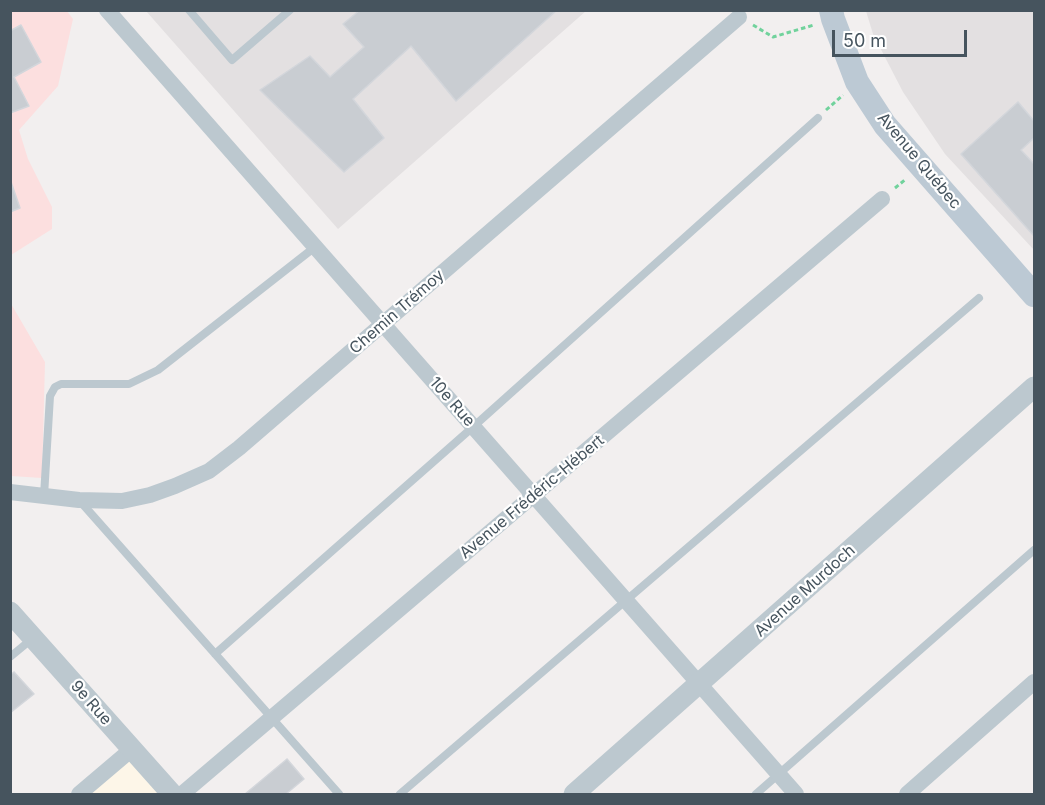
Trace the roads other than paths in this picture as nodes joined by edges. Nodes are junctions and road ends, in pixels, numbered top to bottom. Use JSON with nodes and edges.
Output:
{"nodes":[{"id":1,"x":107,"y":10,"type":"edge"},
{"id":2,"x":189,"y":10,"type":"edge"},
{"id":3,"x":290,"y":10,"type":"edge"},
{"id":4,"x":832,"y":15,"type":"edge"},
{"id":5,"x":739,"y":17,"type":"road end"},
{"id":6,"x":818,"y":118,"type":"road end"},
{"id":7,"x":882,"y":199,"type":"road end"},
{"id":8,"x":315,"y":247,"type":"junction"},
{"id":9,"x":1035,"y":296,"type":"edge"},
{"id":10,"x":979,"y":298,"type":"dead end"},
{"id":11,"x":382,"y":324,"type":"junction"},
{"id":12,"x":1035,"y":387,"type":"edge"},
{"id":13,"x":473,"y":427,"type":"junction"},
{"id":14,"x":10,"y":492,"type":"edge"},
{"id":15,"x":44,"y":496,"type":"junction"},
{"id":16,"x":534,"y":496,"type":"junction"},
{"id":17,"x":79,"y":500,"type":"junction"},
{"id":18,"x":1035,"y":550,"type":"edge"},
{"id":19,"x":627,"y":601,"type":"junction"},
{"id":20,"x":10,"y":612,"type":"edge"},
{"id":21,"x":33,"y":637,"type":"junction"},
{"id":22,"x":215,"y":654,"type":"junction"},
{"id":23,"x":10,"y":657,"type":"edge"},
{"id":24,"x":1035,"y":682,"type":"edge"},
{"id":25,"x":700,"y":684,"type":"junction"},
{"id":26,"x":272,"y":718,"type":"junction"},
{"id":27,"x":132,"y":749,"type":"junction"},
{"id":28,"x":779,"y":775,"type":"junction"},
{"id":29,"x":79,"y":795,"type":"edge"},
{"id":30,"x":172,"y":795,"type":"edge"},
{"id":31,"x":182,"y":795,"type":"edge"},
{"id":32,"x":339,"y":795,"type":"edge"},
{"id":33,"x":400,"y":795,"type":"edge"},
{"id":34,"x":574,"y":795,"type":"edge"},
{"id":35,"x":756,"y":795,"type":"edge"},
{"id":36,"x":796,"y":795,"type":"edge"},
{"id":37,"x":907,"y":795,"type":"edge"}],
"edges":[{"from":1,"to":8,"type":"street","name":"10e Rue"},
{"from":2,"to":3,"type":"lane"},
{"from":4,"to":9,"type":"main road","name":"Avenue Québec"},
{"from":5,"to":11,"type":"street","name":"Chemin Trémoy"},
{"from":6,"to":13,"type":"lane"},
{"from":7,"to":16,"type":"street","name":"Avenue Frédéric-Hébert"},
{"from":8,"to":11,"type":"street","name":"10e Rue"},
{"from":8,"to":15,"type":"lane"},
{"from":10,"to":19,"type":"lane"},
{"from":11,"to":13,"type":"street","name":"10e Rue"},
{"from":11,"to":17,"type":"street","name":"Chemin Trémoy"},
{"from":12,"to":25,"type":"street","name":"Avenue Murdoch"},
{"from":13,"to":16,"type":"street","name":"10e Rue"},
{"from":13,"to":22,"type":"lane"},
{"from":14,"to":15,"type":"street","name":"Chemin Trémoy"},
{"from":15,"to":17,"type":"street","name":"Chemin Trémoy"},
{"from":16,"to":19,"type":"street","name":"10e Rue"},
{"from":16,"to":26,"type":"street","name":"Avenue Frédéric-Hébert"},
{"from":17,"to":22,"type":"lane"},
{"from":18,"to":28,"type":"lane"},
{"from":19,"to":25,"type":"street","name":"10e Rue"},
{"from":19,"to":33,"type":"lane"},
{"from":20,"to":21,"type":"street","name":"9e Rue"},
{"from":21,"to":23,"type":"lane"},
{"from":21,"to":27,"type":"street","name":"9e Rue"},
{"from":22,"to":26,"type":"lane"},
{"from":24,"to":37,"type":"street"},
{"from":25,"to":28,"type":"street","name":"10e Rue"},
{"from":25,"to":34,"type":"street","name":"Avenue Murdoch"},
{"from":26,"to":31,"type":"street","name":"Avenue Frédéric-Hébert"},
{"from":26,"to":32,"type":"lane"},
{"from":27,"to":29,"type":"street"},
{"from":27,"to":30,"type":"street","name":"9e Rue"},
{"from":28,"to":35,"type":"lane"},
{"from":28,"to":36,"type":"street","name":"10e Rue"}]}
